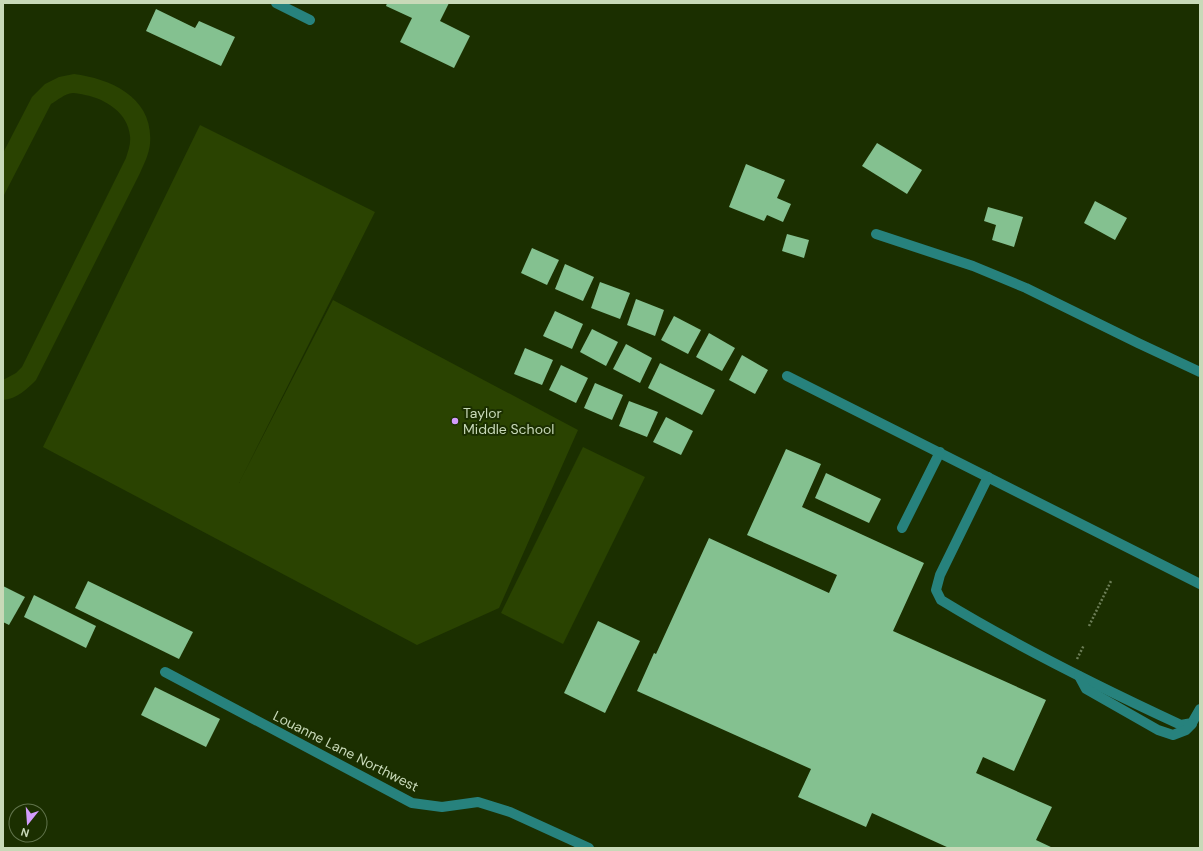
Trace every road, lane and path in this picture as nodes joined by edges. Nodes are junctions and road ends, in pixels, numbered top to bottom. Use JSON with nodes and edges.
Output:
{"nodes":[{"id":1,"x":276,"y":3,"type":"edge"},
{"id":2,"x":310,"y":20,"type":"dead end"},
{"id":3,"x":876,"y":234,"type":"dead end"},
{"id":4,"x":1200,"y":372,"type":"edge"},
{"id":5,"x":787,"y":376,"type":"dead end"},
{"id":6,"x":940,"y":452,"type":"junction"},
{"id":7,"x":988,"y":477,"type":"junction"},
{"id":8,"x":902,"y":528,"type":"dead end"},
{"id":9,"x":1111,"y":581,"type":"dead end"},
{"id":10,"x":1200,"y":584,"type":"edge"},
{"id":11,"x":1089,"y":626,"type":"dead end"},
{"id":12,"x":1084,"y":645,"type":"dead end"},
{"id":13,"x":1077,"y":661,"type":"dead end"},
{"id":14,"x":165,"y":672,"type":"dead end"},
{"id":15,"x":1079,"y":676,"type":"junction"},
{"id":16,"x":1200,"y":709,"type":"edge"},
{"id":17,"x":1192,"y":723,"type":"junction"},
{"id":18,"x":589,"y":848,"type":"edge"}],
"edges":[{"from":1,"to":2,"type":"street"},
{"from":3,"to":4,"type":"street"},
{"from":5,"to":6,"type":"street"},
{"from":6,"to":7,"type":"street"},
{"from":6,"to":8,"type":"street"},
{"from":7,"to":10,"type":"street"},
{"from":7,"to":15,"type":"street"},
{"from":9,"to":11,"type":"path"},
{"from":12,"to":13,"type":"path"},
{"from":14,"to":18,"type":"street","name":"Louanne Lane Northwest"},
{"from":15,"to":17,"type":"street"},
{"from":15,"to":17,"type":"street"},
{"from":16,"to":17,"type":"street"}]}
